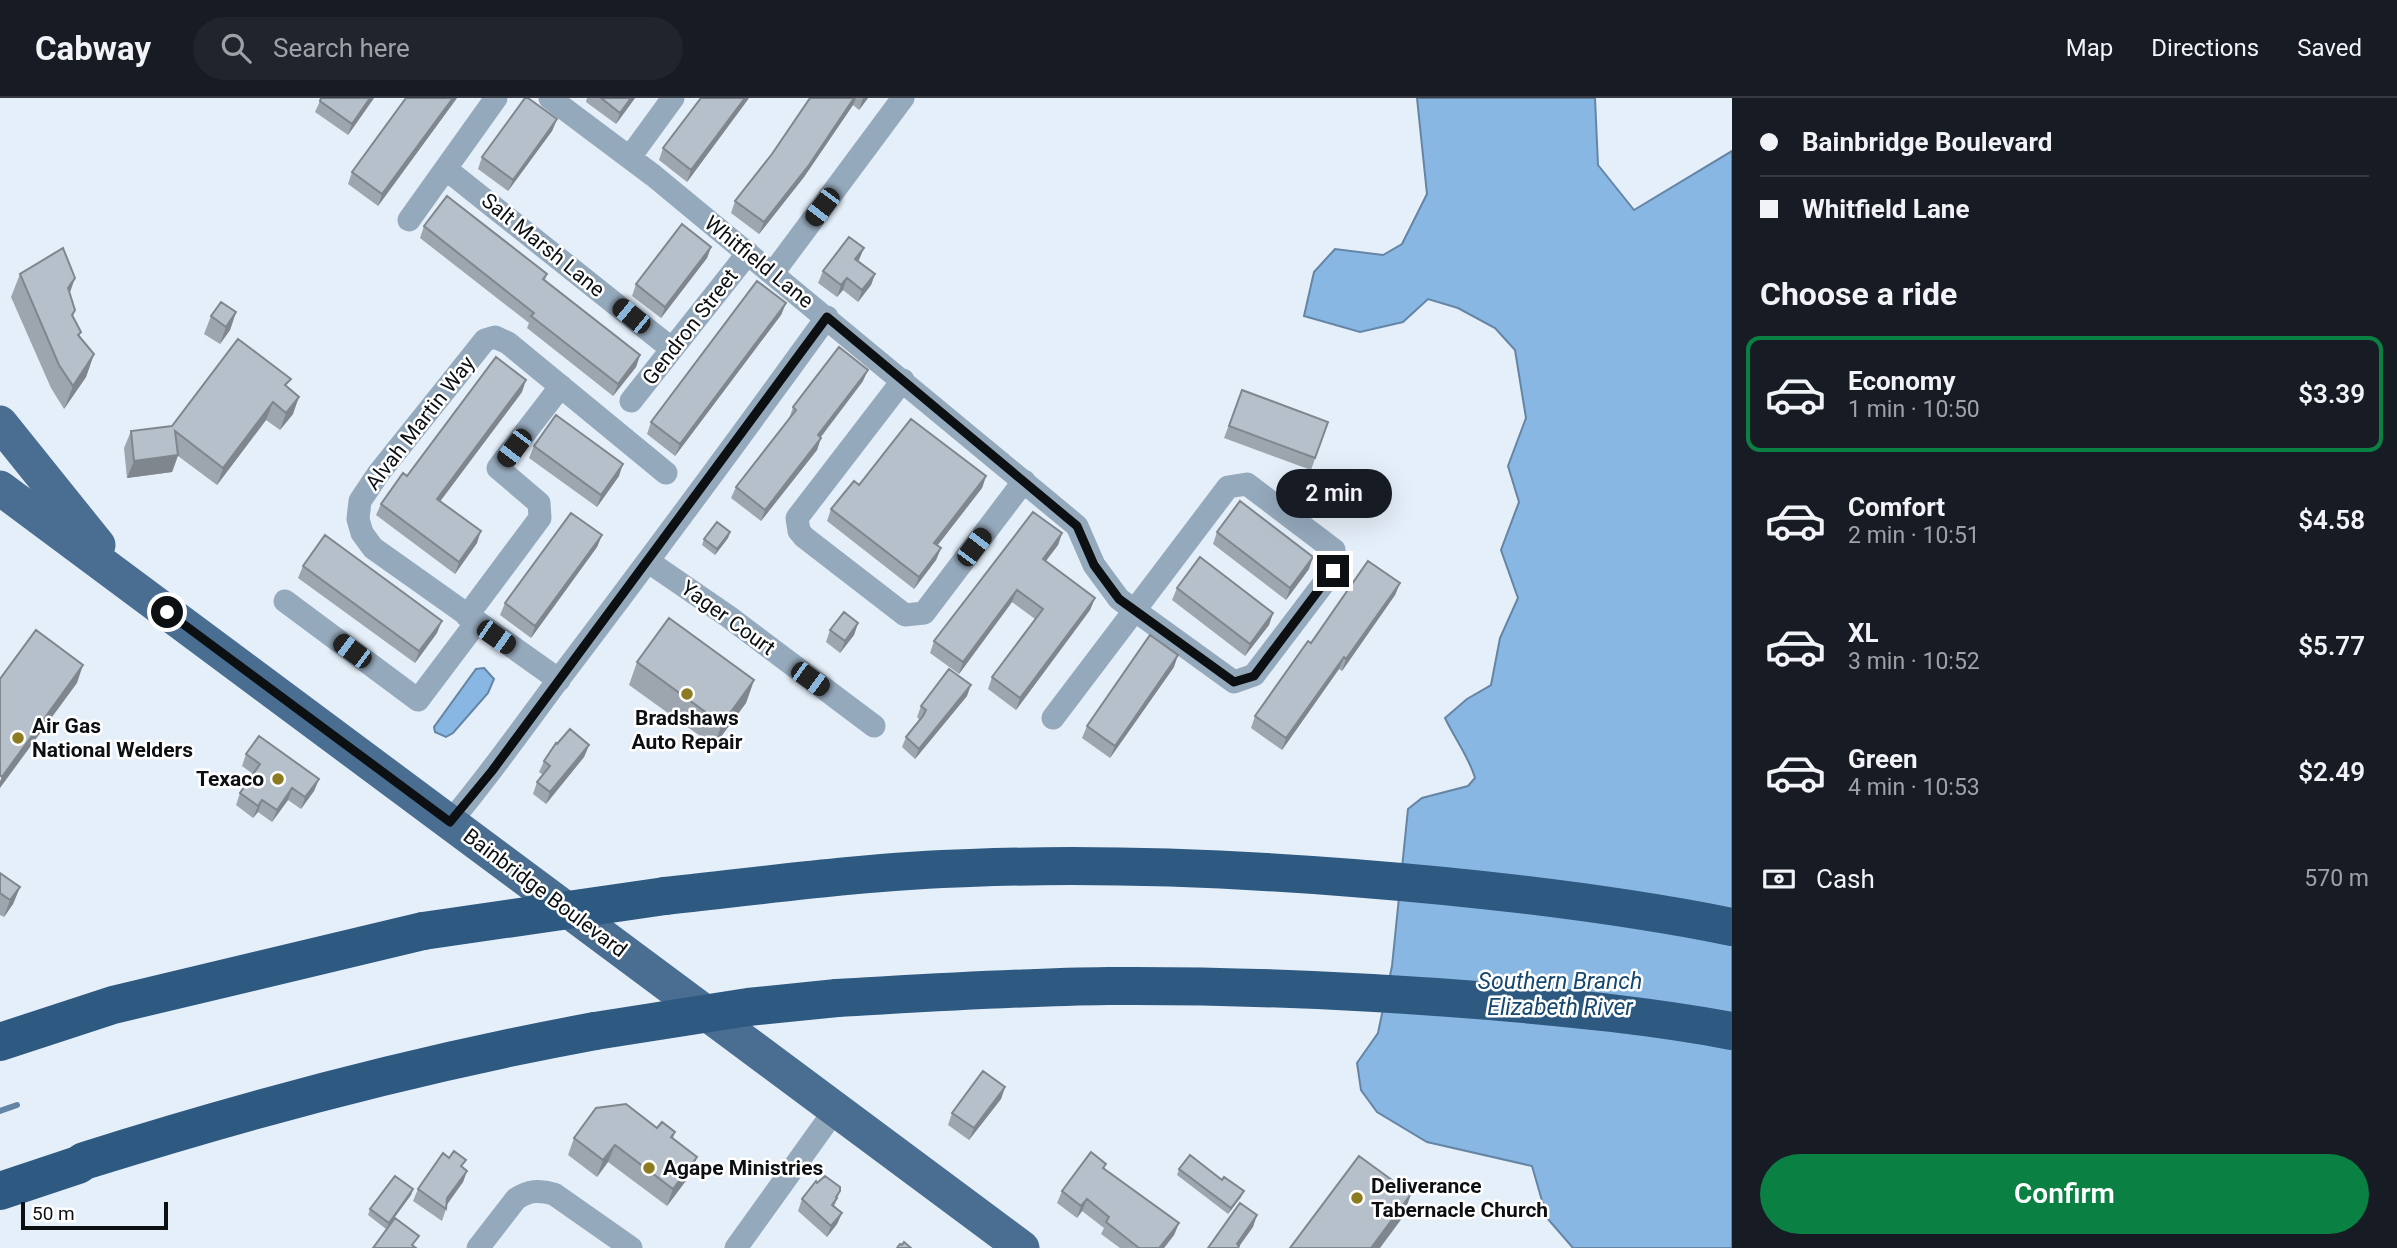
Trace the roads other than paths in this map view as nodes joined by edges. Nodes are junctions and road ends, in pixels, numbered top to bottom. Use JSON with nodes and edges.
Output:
{"nodes":[{"id":1,"x":496,"y":98,"type":"edge"},
{"id":2,"x":550,"y":98,"type":"edge"},
{"id":3,"x":673,"y":98,"type":"edge"},
{"id":4,"x":903,"y":98,"type":"edge"},
{"id":5,"x":630,"y":157,"type":"junction"},
{"id":6,"x":446,"y":169,"type":"junction"},
{"id":7,"x":409,"y":220,"type":"dead end"},
{"id":8,"x":748,"y":253,"type":"junction"},
{"id":9,"x":773,"y":273,"type":"junction"},
{"id":10,"x":827,"y":317,"type":"junction"},
{"id":11,"x":672,"y":349,"type":"junction"},
{"id":12,"x":903,"y":380,"type":"junction"},
{"id":13,"x":561,"y":386,"type":"junction"},
{"id":14,"x":631,"y":401,"type":"dead end"},
{"id":15,"x":0,"y":423,"type":"edge"},
{"id":16,"x":666,"y":473,"type":"dead end"},
{"id":17,"x":1024,"y":481,"type":"junction"},
{"id":18,"x":0,"y":488,"type":"edge"},
{"id":19,"x":649,"y":562,"type":"junction"},
{"id":20,"x":131,"y":585,"type":"junction"},
{"id":21,"x":285,"y":601,"type":"dead end"},
{"id":22,"x":1134,"y":609,"type":"junction"},
{"id":23,"x":471,"y":619,"type":"junction"},
{"id":24,"x":559,"y":680,"type":"junction"},
{"id":25,"x":1053,"y":718,"type":"dead end"},
{"id":26,"x":874,"y":726,"type":"dead end"},
{"id":27,"x":450,"y":822,"type":"junction"},
{"id":28,"x":1692,"y":919,"type":"junction"},
{"id":29,"x":1732,"y":919,"type":"edge"},
{"id":30,"x":1732,"y":927,"type":"edge"},
{"id":31,"x":1732,"y":1031,"type":"edge"},
{"id":32,"x":0,"y":1042,"type":"edge"},
{"id":33,"x":835,"y":1110,"type":"junction"},
{"id":34,"x":0,"y":1191,"type":"edge"},
{"id":35,"x":478,"y":1248,"type":"edge"},
{"id":36,"x":631,"y":1248,"type":"edge"},
{"id":37,"x":736,"y":1248,"type":"edge"},
{"id":38,"x":1022,"y":1248,"type":"edge"}],
"edges":[{"from":1,"to":6,"type":"street"},
{"from":2,"to":5,"type":"street","name":"Whitfield Lane"},
{"from":3,"to":5,"type":"street"},
{"from":4,"to":9,"type":"street"},
{"from":5,"to":8,"type":"street","name":"Whitfield Lane"},
{"from":6,"to":7,"type":"street"},
{"from":6,"to":11,"type":"street","name":"Salt Marsh Lane"},
{"from":8,"to":9,"type":"street","name":"Whitfield Lane"},
{"from":8,"to":11,"type":"street","name":"Gendron Street"},
{"from":9,"to":10,"type":"street","name":"Whitfield Lane"},
{"from":10,"to":12,"type":"street","name":"Whitfield Lane"},
{"from":10,"to":19,"type":"street"},
{"from":11,"to":14,"type":"street","name":"Gendron Street"},
{"from":12,"to":17,"type":"street","name":"Whitfield Lane"},
{"from":12,"to":17,"type":"street"},
{"from":13,"to":16,"type":"street","name":"Alvah Martin Way"},
{"from":13,"to":23,"type":"street"},
{"from":13,"to":23,"type":"street","name":"Alvah Martin Way"},
{"from":15,"to":20,"type":"main road"},
{"from":17,"to":22,"type":"street","name":"Whitfield Lane"},
{"from":18,"to":20,"type":"main road","name":"Bainbridge Boulevard"},
{"from":19,"to":24,"type":"street"},
{"from":19,"to":26,"type":"street","name":"Yager Court"},
{"from":20,"to":27,"type":"main road","name":"Bainbridge Boulevard"},
{"from":21,"to":23,"type":"street"},
{"from":22,"to":22,"type":"street","name":"Whitfield Lane"},
{"from":22,"to":25,"type":"street"},
{"from":23,"to":24,"type":"street","name":"Alvah Martin Way"},
{"from":24,"to":27,"type":"street"},
{"from":27,"to":33,"type":"main road","name":"Bainbridge Boulevard"},
{"from":28,"to":29,"type":"highway"},
{"from":28,"to":30,"type":"highway"},
{"from":28,"to":32,"type":"highway","bridge":true},
{"from":31,"to":34,"type":"highway","bridge":true},
{"from":33,"to":37,"type":"street"},
{"from":33,"to":38,"type":"main road","name":"Bainbridge Boulevard"},
{"from":35,"to":36,"type":"street"}]}
